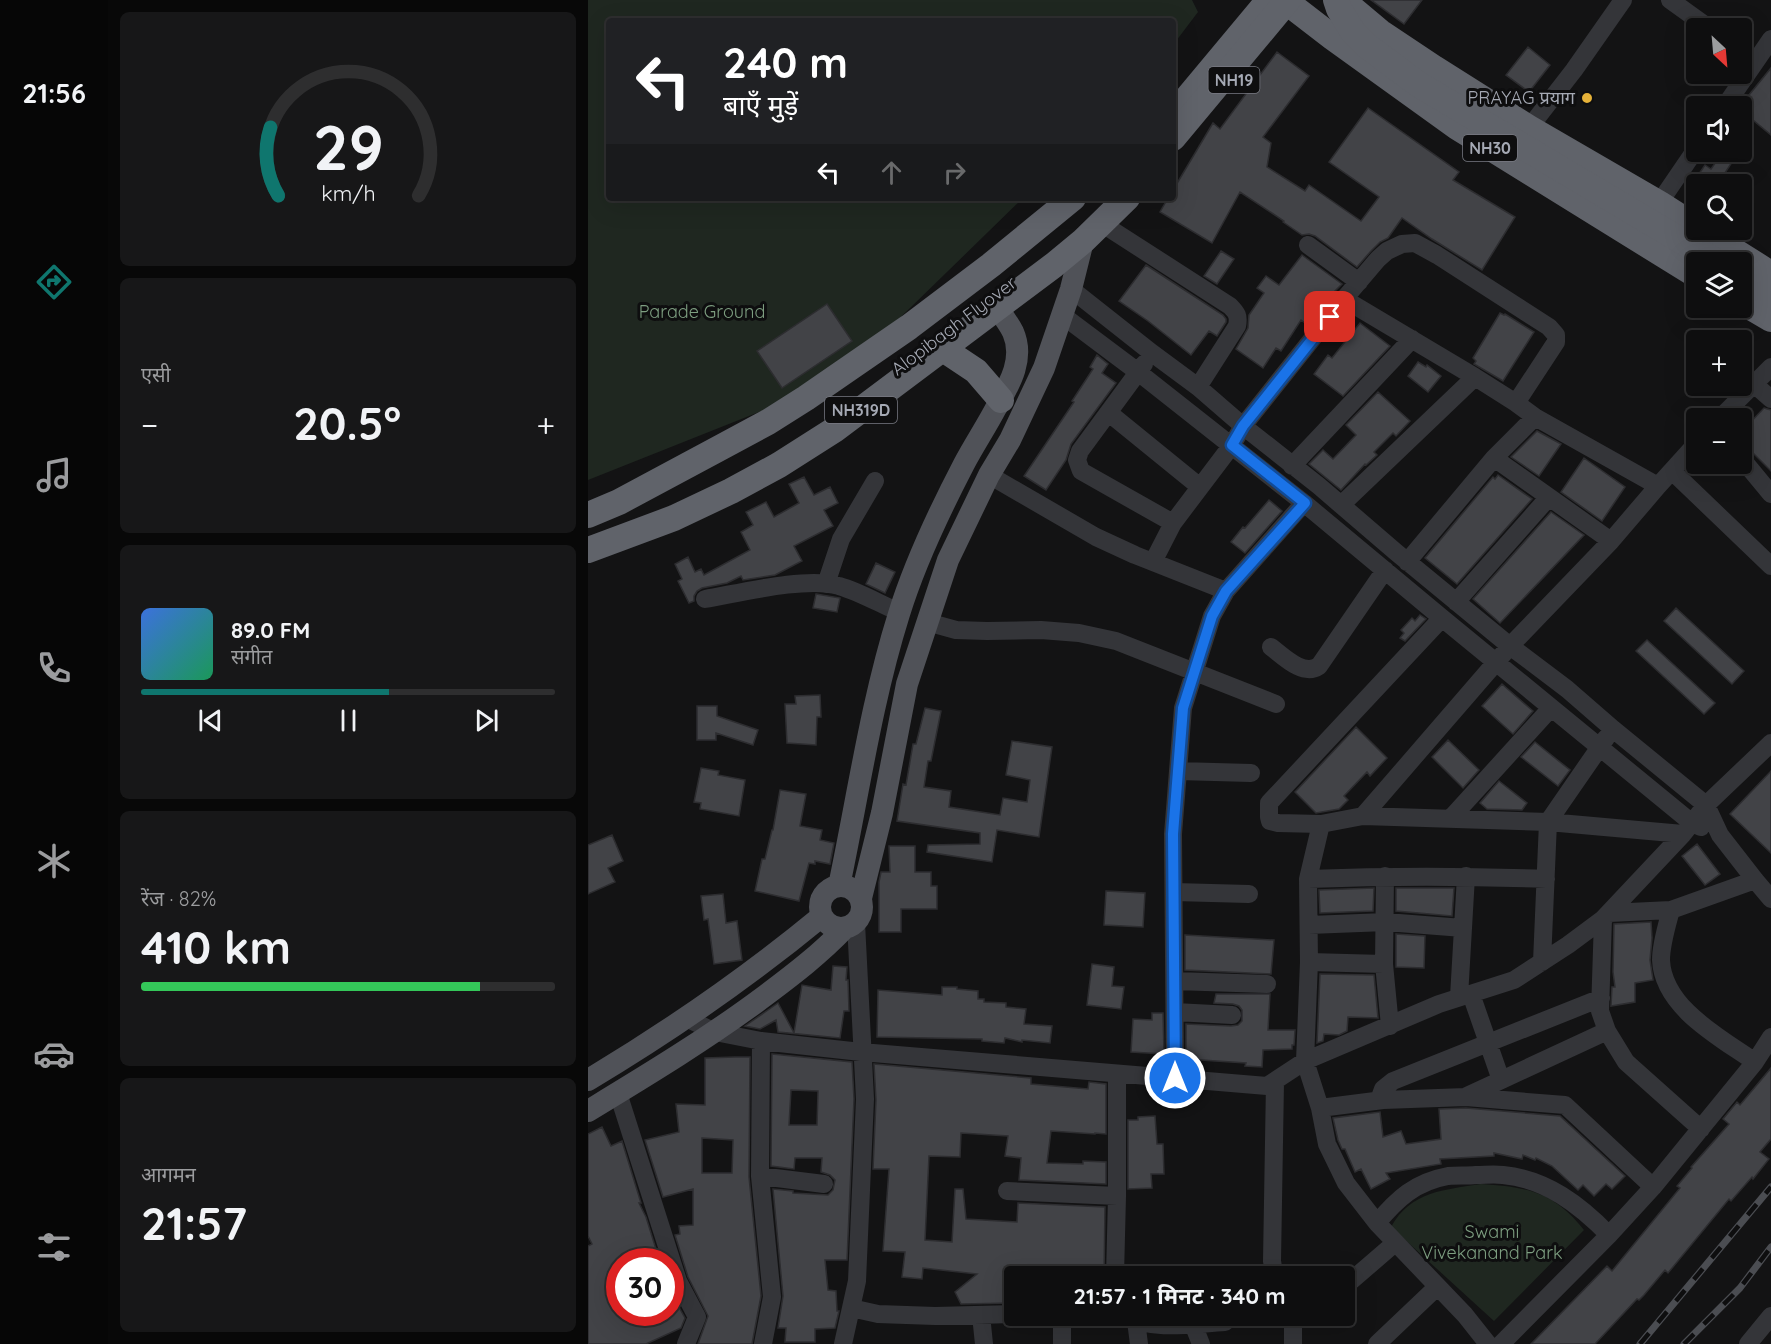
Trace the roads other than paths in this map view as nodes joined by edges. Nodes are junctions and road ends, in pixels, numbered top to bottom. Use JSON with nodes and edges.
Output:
{"nodes":[{"id":1,"x":1251,"y":0,"type":"edge"},
{"id":2,"x":1269,"y":0,"type":"edge"},
{"id":3,"x":1336,"y":0,"type":"edge"},
{"id":4,"x":1342,"y":0,"type":"edge"},
{"id":5,"x":1623,"y":0,"type":"edge"},
{"id":6,"x":1670,"y":0,"type":"edge"},
{"id":7,"x":1291,"y":2,"type":"edge"},
{"id":8,"x":1695,"y":18,"type":"edge"},
{"id":9,"x":1771,"y":39,"type":"edge"},
{"id":10,"x":1752,"y":54,"type":"edge"},
{"id":11,"x":1176,"y":90,"type":"edge"},
{"id":12,"x":1176,"y":111,"type":"edge"},
{"id":13,"x":1529,"y":128,"type":"junction"},
{"id":14,"x":1176,"y":135,"type":"edge"},
{"id":15,"x":1176,"y":148,"type":"edge"},
{"id":16,"x":1687,"y":162,"type":"edge"},
{"id":17,"x":1069,"y":201,"type":"edge"},
{"id":18,"x":1088,"y":201,"type":"edge"},
{"id":19,"x":1111,"y":201,"type":"edge"},
{"id":20,"x":1124,"y":201,"type":"edge"},
{"id":21,"x":1660,"y":204,"type":"junction"},
{"id":22,"x":1686,"y":221,"type":"edge"},
{"id":23,"x":1092,"y":232,"type":"junction"},
{"id":24,"x":1634,"y":237,"type":"junction"},
{"id":25,"x":1717,"y":240,"type":"edge"},
{"id":26,"x":1308,"y":245,"type":"dead end"},
{"id":27,"x":1700,"y":252,"type":"edge"},
{"id":28,"x":1686,"y":269,"type":"edge"},
{"id":29,"x":1771,"y":274,"type":"edge"},
{"id":30,"x":1359,"y":282,"type":"junction"},
{"id":31,"x":1752,"y":283,"type":"edge"},
{"id":32,"x":1071,"y":289,"type":"junction"},
{"id":33,"x":1771,"y":294,"type":"edge"},
{"id":34,"x":1344,"y":299,"type":"junction"},
{"id":35,"x":1752,"y":308,"type":"edge"},
{"id":36,"x":998,"y":309,"type":"junction"},
{"id":37,"x":1062,"y":315,"type":"junction"},
{"id":38,"x":1771,"y":319,"type":"edge"},
{"id":39,"x":1412,"y":339,"type":"junction"},
{"id":40,"x":1018,"y":347,"type":"junction"},
{"id":41,"x":1051,"y":347,"type":"junction"},
{"id":42,"x":943,"y":349,"type":"junction"},
{"id":43,"x":1152,"y":353,"type":"junction"},
{"id":44,"x":1771,"y":367,"type":"edge"},
{"id":45,"x":1138,"y":372,"type":"junction"},
{"id":46,"x":1474,"y":376,"type":"junction"},
{"id":47,"x":1754,"y":384,"type":"junction"},
{"id":48,"x":1198,"y":387,"type":"junction"},
{"id":49,"x":1771,"y":399,"type":"edge"},
{"id":50,"x":1001,"y":400,"type":"junction"},
{"id":51,"x":1516,"y":403,"type":"junction"},
{"id":52,"x":1730,"y":408,"type":"edge"},
{"id":53,"x":1109,"y":412,"type":"junction"},
{"id":54,"x":1535,"y":417,"type":"junction"},
{"id":55,"x":1243,"y":426,"type":"junction"},
{"id":56,"x":1232,"y":445,"type":"junction"},
{"id":57,"x":1686,"y":455,"type":"edge"},
{"id":58,"x":1494,"y":458,"type":"junction"},
{"id":59,"x":1292,"y":466,"type":"junction"},
{"id":60,"x":1672,"y":471,"type":"junction"},
{"id":61,"x":1752,"y":471,"type":"edge"},
{"id":62,"x":989,"y":476,"type":"junction"},
{"id":63,"x":875,"y":481,"type":"dead end"},
{"id":64,"x":1658,"y":486,"type":"junction"},
{"id":65,"x":1200,"y":487,"type":"junction"},
{"id":66,"x":1771,"y":494,"type":"edge"},
{"id":67,"x":1549,"y":497,"type":"junction"},
{"id":68,"x":1305,"y":503,"type":"junction"},
{"id":69,"x":1341,"y":505,"type":"junction"},
{"id":70,"x":620,"y":514,"type":"edge"},
{"id":71,"x":1173,"y":523,"type":"junction"},
{"id":72,"x":1611,"y":541,"type":"junction"},
{"id":73,"x":588,"y":550,"type":"edge"},
{"id":74,"x":1153,"y":562,"type":"junction"},
{"id":75,"x":1407,"y":562,"type":"junction"},
{"id":76,"x":1771,"y":566,"type":"edge"},
{"id":77,"x":1385,"y":570,"type":"junction"},
{"id":78,"x":826,"y":584,"type":"junction"},
{"id":79,"x":1226,"y":591,"type":"junction"},
{"id":80,"x":705,"y":599,"type":"dead end"},
{"id":81,"x":1456,"y":602,"type":"junction"},
{"id":82,"x":899,"y":612,"type":"junction"},
{"id":83,"x":1442,"y":618,"type":"junction"},
{"id":84,"x":927,"y":622,"type":"junction"},
{"id":85,"x":1510,"y":646,"type":"junction"},
{"id":86,"x":1271,"y":648,"type":"dead end"},
{"id":87,"x":1497,"y":662,"type":"junction"},
{"id":88,"x":1194,"y":672,"type":"junction"},
{"id":89,"x":1276,"y":704,"type":"dead end"},
{"id":90,"x":1551,"y":708,"type":"junction"},
{"id":91,"x":1613,"y":729,"type":"junction"},
{"id":92,"x":1771,"y":743,"type":"edge"},
{"id":93,"x":1599,"y":747,"type":"junction"},
{"id":94,"x":865,"y":759,"type":"junction"},
{"id":95,"x":891,"y":763,"type":"junction"},
{"id":96,"x":1178,"y":771,"type":"junction"},
{"id":97,"x":1251,"y":773,"type":"dead end"},
{"id":98,"x":1706,"y":805,"type":"junction"},
{"id":99,"x":1363,"y":816,"type":"junction"},
{"id":100,"x":1450,"y":819,"type":"junction"},
{"id":101,"x":1548,"y":822,"type":"junction"},
{"id":102,"x":1321,"y":824,"type":"junction"},
{"id":103,"x":1687,"y":828,"type":"junction"},
{"id":104,"x":1720,"y":835,"type":"junction"},
{"id":105,"x":1385,"y":876,"type":"junction"},
{"id":106,"x":1466,"y":876,"type":"junction"},
{"id":107,"x":1308,"y":879,"type":"junction"},
{"id":108,"x":1546,"y":879,"type":"junction"},
{"id":109,"x":1755,"y":880,"type":"junction"},
{"id":110,"x":838,"y":886,"type":"junction"},
{"id":111,"x":1174,"y":892,"type":"junction"},
{"id":112,"x":1249,"y":894,"type":"dead end"},
{"id":113,"x":861,"y":898,"type":"junction"},
{"id":114,"x":1771,"y":899,"type":"edge"},
{"id":115,"x":1671,"y":909,"type":"junction"},
{"id":116,"x":822,"y":916,"type":"junction"},
{"id":117,"x":1606,"y":916,"type":"junction"},
{"id":118,"x":1386,"y":922,"type":"junction"},
{"id":119,"x":1309,"y":925,"type":"junction"},
{"id":120,"x":850,"y":926,"type":"junction"},
{"id":121,"x":1463,"y":928,"type":"junction"},
{"id":122,"x":1309,"y":962,"type":"junction"},
{"id":123,"x":1542,"y":962,"type":"junction"},
{"id":124,"x":1384,"y":964,"type":"junction"},
{"id":125,"x":1175,"y":981,"type":"junction"},
{"id":126,"x":1213,"y":982,"type":"junction"},
{"id":127,"x":1267,"y":984,"type":"dead end"},
{"id":128,"x":1465,"y":995,"type":"junction"},
{"id":129,"x":1601,"y":998,"type":"junction"},
{"id":130,"x":1175,"y":1012,"type":"junction"},
{"id":131,"x":1208,"y":1013,"type":"junction"},
{"id":132,"x":1232,"y":1015,"type":"dead end"},
{"id":133,"x":686,"y":1018,"type":"junction"},
{"id":134,"x":1390,"y":1026,"type":"junction"},
{"id":135,"x":1607,"y":1031,"type":"junction"},
{"id":136,"x":715,"y":1032,"type":"junction"},
{"id":137,"x":1771,"y":1037,"type":"edge"},
{"id":138,"x":761,"y":1041,"type":"junction"},
{"id":139,"x":1488,"y":1044,"type":"junction"},
{"id":140,"x":861,"y":1052,"type":"junction"},
{"id":141,"x":1305,"y":1061,"type":"junction"},
{"id":142,"x":1755,"y":1062,"type":"junction"},
{"id":143,"x":1117,"y":1074,"type":"junction"},
{"id":144,"x":1175,"y":1078,"type":"junction"},
{"id":145,"x":588,"y":1080,"type":"edge"},
{"id":146,"x":1501,"y":1080,"type":"junction"},
{"id":147,"x":1275,"y":1082,"type":"junction"},
{"id":148,"x":618,"y":1093,"type":"junction"},
{"id":149,"x":1466,"y":1096,"type":"junction"},
{"id":150,"x":1379,"y":1100,"type":"junction"},
{"id":151,"x":1320,"y":1108,"type":"junction"},
{"id":152,"x":588,"y":1111,"type":"edge"},
{"id":153,"x":1701,"y":1129,"type":"junction"},
{"id":154,"x":760,"y":1176,"type":"junction"},
{"id":155,"x":824,"y":1184,"type":"dead end"},
{"id":156,"x":1653,"y":1186,"type":"junction"},
{"id":157,"x":1007,"y":1191,"type":"dead end"},
{"id":158,"x":1117,"y":1196,"type":"junction"},
{"id":159,"x":1377,"y":1223,"type":"junction"},
{"id":160,"x":1609,"y":1235,"type":"junction"},
{"id":161,"x":1395,"y":1243,"type":"junction"},
{"id":162,"x":1115,"y":1266,"type":"edge"},
{"id":163,"x":1273,"y":1266,"type":"edge"},
{"id":164,"x":1355,"y":1278,"type":"edge"},
{"id":165,"x":1437,"y":1287,"type":"junction"},
{"id":166,"x":851,"y":1308,"type":"junction"},
{"id":167,"x":1004,"y":1314,"type":"edge"},
{"id":168,"x":981,"y":1315,"type":"junction"},
{"id":169,"x":1771,"y":1316,"type":"edge"},
{"id":170,"x":1062,"y":1326,"type":"edge"},
{"id":171,"x":1132,"y":1326,"type":"edge"},
{"id":172,"x":1193,"y":1326,"type":"edge"},
{"id":173,"x":1296,"y":1326,"type":"edge"},
{"id":174,"x":686,"y":1344,"type":"edge"},
{"id":175,"x":763,"y":1344,"type":"edge"},
{"id":176,"x":843,"y":1344,"type":"edge"},
{"id":177,"x":984,"y":1344,"type":"edge"},
{"id":178,"x":1062,"y":1344,"type":"edge"},
{"id":179,"x":1138,"y":1344,"type":"edge"},
{"id":180,"x":1201,"y":1344,"type":"edge"},
{"id":181,"x":1293,"y":1344,"type":"edge"},
{"id":182,"x":1377,"y":1344,"type":"edge"},
{"id":183,"x":1488,"y":1344,"type":"edge"},
{"id":184,"x":1501,"y":1344,"type":"edge"},
{"id":185,"x":1748,"y":1344,"type":"edge"}],
"edges":[{"from":1,"to":11,"type":"highway"},
{"from":2,"to":12,"type":"highway"},
{"from":3,"to":27,"type":"highway","bridge":true},
{"from":4,"to":13,"type":"highway","number":"NH30"},
{"from":5,"to":13,"type":"street"},
{"from":6,"to":8,"type":"street"},
{"from":7,"to":14,"type":"highway","bridge":true},
{"from":7,"to":15,"type":"highway","number":"NH19"},
{"from":7,"to":24,"type":"highway","number":"NH30"},
{"from":9,"to":10,"type":"street"},
{"from":13,"to":21,"type":"highway","number":"NH30"},
{"from":16,"to":21,"type":"street"},
{"from":17,"to":70,"type":"highway","number":"NH319D"},
{"from":18,"to":70,"type":"highway","name":"Alopibagh Flyover"},
{"from":19,"to":70,"type":"highway","name":"Alopibagh Flyover"},
{"from":20,"to":23,"type":"highway"},
{"from":21,"to":22,"type":"highway","number":"NH30"},
{"from":21,"to":24,"type":"street"},
{"from":23,"to":32,"type":"main road"},
{"from":23,"to":36,"type":"highway","number":"NH319D"},
{"from":23,"to":48,"type":"street"},
{"from":24,"to":28,"type":"highway","number":"NH30"},
{"from":25,"to":29,"type":"highway"},
{"from":26,"to":30,"type":"street"},
{"from":30,"to":34,"type":"street"},
{"from":30,"to":51,"type":"street"},
{"from":31,"to":33,"type":"highway"},
{"from":32,"to":37,"type":"main road"},
{"from":32,"to":43,"type":"street"},
{"from":34,"to":39,"type":"street"},
{"from":34,"to":55,"type":"street"},
{"from":35,"to":38,"type":"highway"},
{"from":36,"to":40,"type":"main road"},
{"from":36,"to":42,"type":"highway","number":"NH319D"},
{"from":37,"to":41,"type":"main road"},
{"from":37,"to":45,"type":"street"},
{"from":39,"to":46,"type":"street"},
{"from":39,"to":59,"type":"street"},
{"from":40,"to":41,"type":"main road"},
{"from":40,"to":50,"type":"main road"},
{"from":41,"to":62,"type":"main road"},
{"from":42,"to":50,"type":"highway"},
{"from":42,"to":70,"type":"highway","number":"NH319D"},
{"from":43,"to":45,"type":"street"},
{"from":43,"to":48,"type":"street"},
{"from":44,"to":47,"type":"street"},
{"from":45,"to":53,"type":"street"},
{"from":45,"to":56,"type":"street"},
{"from":46,"to":51,"type":"street"},
{"from":46,"to":69,"type":"street"},
{"from":47,"to":49,"type":"street"},
{"from":47,"to":52,"type":"street"},
{"from":48,"to":55,"type":"street"},
{"from":50,"to":82,"type":"main road"},
{"from":51,"to":54,"type":"street"},
{"from":53,"to":65,"type":"street"},
{"from":53,"to":71,"type":"street"},
{"from":54,"to":58,"type":"street"},
{"from":54,"to":64,"type":"street"},
{"from":55,"to":56,"type":"street"},
{"from":55,"to":59,"type":"street"},
{"from":56,"to":65,"type":"street"},
{"from":56,"to":68,"type":"street"},
{"from":57,"to":60,"type":"street"},
{"from":58,"to":67,"type":"street"},
{"from":58,"to":75,"type":"street"},
{"from":59,"to":69,"type":"street"},
{"from":60,"to":64,"type":"street"},
{"from":60,"to":76,"type":"street"},
{"from":61,"to":66,"type":"street"},
{"from":62,"to":74,"type":"street"},
{"from":62,"to":84,"type":"main road"},
{"from":63,"to":78,"type":"street"},
{"from":64,"to":72,"type":"street"},
{"from":65,"to":71,"type":"street"},
{"from":67,"to":72,"type":"street"},
{"from":67,"to":81,"type":"street"},
{"from":68,"to":77,"type":"street"},
{"from":68,"to":79,"type":"street"},
{"from":69,"to":75,"type":"street"},
{"from":70,"to":73,"type":"highway","number":"NH319D"},
{"from":71,"to":74,"type":"street"},
{"from":72,"to":85,"type":"street"},
{"from":74,"to":79,"type":"street"},
{"from":75,"to":81,"type":"street"},
{"from":77,"to":83,"type":"street"},
{"from":77,"to":86,"type":"street"},
{"from":78,"to":80,"type":"street"},
{"from":78,"to":82,"type":"street"},
{"from":79,"to":88,"type":"street"},
{"from":81,"to":85,"type":"street"},
{"from":82,"to":94,"type":"main road"},
{"from":83,"to":87,"type":"street"},
{"from":83,"to":102,"type":"street"},
{"from":84,"to":88,"type":"street"},
{"from":84,"to":95,"type":"main road"},
{"from":85,"to":87,"type":"street"},
{"from":85,"to":91,"type":"street"},
{"from":87,"to":90,"type":"street"},
{"from":87,"to":99,"type":"street"},
{"from":88,"to":89,"type":"street"},
{"from":88,"to":96,"type":"street"},
{"from":90,"to":93,"type":"street"},
{"from":90,"to":100,"type":"street"},
{"from":91,"to":93,"type":"street"},
{"from":91,"to":98,"type":"street"},
{"from":92,"to":98,"type":"street"},
{"from":93,"to":101,"type":"street"},
{"from":93,"to":103,"type":"street"},
{"from":94,"to":95,"type":"main road"},
{"from":94,"to":110,"type":"main road"},
{"from":95,"to":113,"type":"main road"},
{"from":96,"to":97,"type":"street"},
{"from":96,"to":111,"type":"street"},
{"from":98,"to":103,"type":"street"},
{"from":98,"to":104,"type":"street"},
{"from":99,"to":100,"type":"street"},
{"from":99,"to":102,"type":"street"},
{"from":100,"to":101,"type":"street"},
{"from":101,"to":103,"type":"street"},
{"from":101,"to":108,"type":"street"},
{"from":102,"to":107,"type":"street"},
{"from":103,"to":104,"type":"street"},
{"from":103,"to":117,"type":"street"},
{"from":104,"to":109,"type":"street"},
{"from":105,"to":106,"type":"street"},
{"from":105,"to":107,"type":"street"},
{"from":105,"to":118,"type":"street"},
{"from":106,"to":108,"type":"street"},
{"from":106,"to":121,"type":"street"},
{"from":107,"to":119,"type":"street"},
{"from":108,"to":123,"type":"street"},
{"from":109,"to":114,"type":"street"},
{"from":109,"to":115,"type":"street"},
{"from":110,"to":113,"type":"main road"},
{"from":110,"to":116,"type":"main road"},
{"from":111,"to":112,"type":"street"},
{"from":111,"to":125,"type":"street"},
{"from":113,"to":120,"type":"main road"},
{"from":115,"to":117,"type":"street"},
{"from":115,"to":142,"type":"street"},
{"from":116,"to":120,"type":"main road"},
{"from":116,"to":133,"type":"main road"},
{"from":117,"to":123,"type":"street"},
{"from":117,"to":129,"type":"street"},
{"from":118,"to":119,"type":"street"},
{"from":118,"to":121,"type":"street"},
{"from":118,"to":124,"type":"street"},
{"from":119,"to":122,"type":"street"},
{"from":120,"to":136,"type":"main road"},
{"from":120,"to":140,"type":"street"},
{"from":121,"to":128,"type":"street"},
{"from":122,"to":124,"type":"street"},
{"from":122,"to":141,"type":"street"},
{"from":123,"to":128,"type":"street"},
{"from":124,"to":134,"type":"street"},
{"from":125,"to":126,"type":"street"},
{"from":125,"to":130,"type":"street"},
{"from":126,"to":127,"type":"street"},
{"from":126,"to":131,"type":"street"},
{"from":128,"to":134,"type":"street"},
{"from":128,"to":139,"type":"street"},
{"from":129,"to":135,"type":"street"},
{"from":129,"to":139,"type":"street"},
{"from":130,"to":131,"type":"street"},
{"from":130,"to":144,"type":"street"},
{"from":131,"to":132,"type":"street"},
{"from":133,"to":136,"type":"street"},
{"from":133,"to":145,"type":"main road"},
{"from":134,"to":141,"type":"street"},
{"from":135,"to":146,"type":"street"},
{"from":135,"to":153,"type":"street"},
{"from":136,"to":138,"type":"street"},
{"from":136,"to":148,"type":"main road"},
{"from":137,"to":142,"type":"street"},
{"from":138,"to":140,"type":"street"},
{"from":138,"to":154,"type":"street"},
{"from":139,"to":146,"type":"street"},
{"from":139,"to":150,"type":"street"},
{"from":140,"to":143,"type":"street"},
{"from":140,"to":166,"type":"street"},
{"from":141,"to":147,"type":"street"},
{"from":141,"to":151,"type":"street"},
{"from":142,"to":153,"type":"street"},
{"from":143,"to":144,"type":"street"},
{"from":143,"to":158,"type":"street"},
{"from":144,"to":147,"type":"street"},
{"from":146,"to":149,"type":"street"},
{"from":147,"to":163,"type":"street"},
{"from":148,"to":152,"type":"main road"},
{"from":148,"to":174,"type":"street"},
{"from":149,"to":150,"type":"street"},
{"from":149,"to":156,"type":"street"},
{"from":150,"to":151,"type":"street"},
{"from":151,"to":159,"type":"street"},
{"from":153,"to":156,"type":"street"},
{"from":154,"to":155,"type":"street"},
{"from":154,"to":175,"type":"street"},
{"from":156,"to":160,"type":"street"},
{"from":157,"to":158,"type":"street"},
{"from":158,"to":162,"type":"street"},
{"from":159,"to":160,"type":"street"},
{"from":159,"to":161,"type":"street"},
{"from":160,"to":184,"type":"street"},
{"from":161,"to":164,"type":"street"},
{"from":161,"to":165,"type":"street"},
{"from":165,"to":182,"type":"street"},
{"from":165,"to":183,"type":"street"},
{"from":166,"to":168,"type":"street"},
{"from":166,"to":176,"type":"street"},
{"from":167,"to":168,"type":"street"},
{"from":168,"to":177,"type":"street"},
{"from":169,"to":185,"type":"street"},
{"from":170,"to":178,"type":"street"},
{"from":171,"to":179,"type":"street"},
{"from":172,"to":180,"type":"street"},
{"from":173,"to":181,"type":"street"}]}
